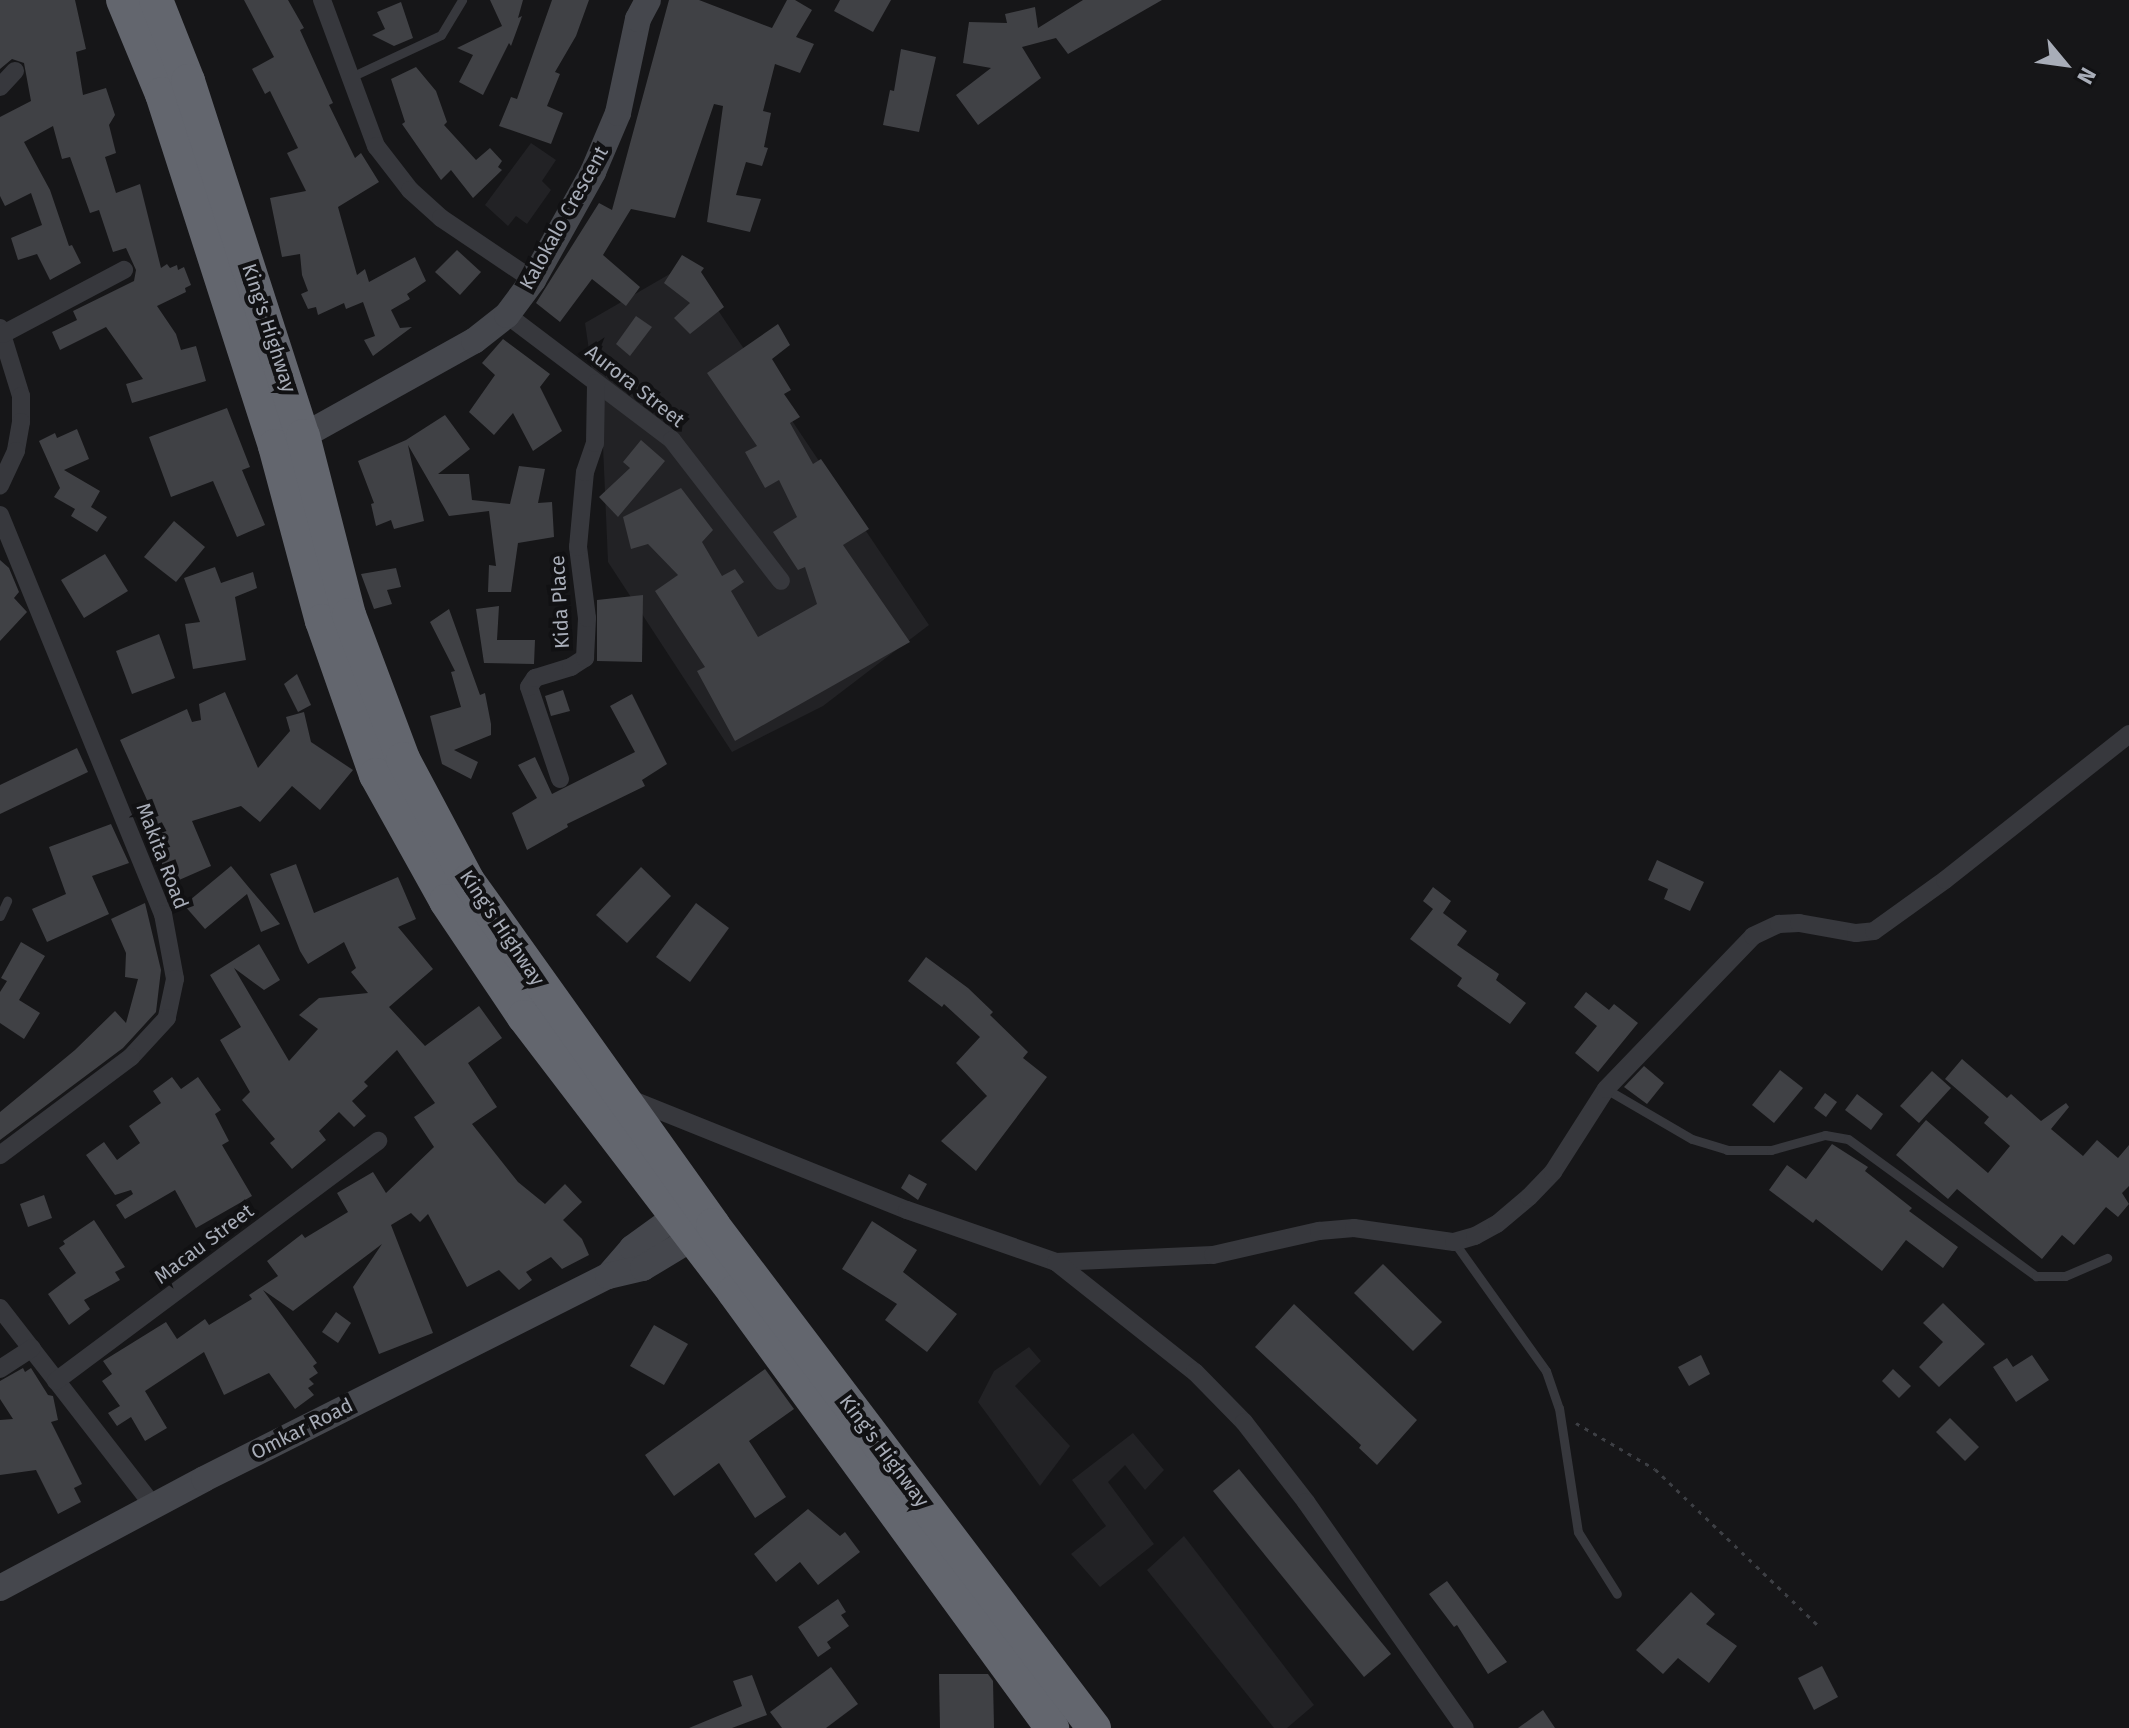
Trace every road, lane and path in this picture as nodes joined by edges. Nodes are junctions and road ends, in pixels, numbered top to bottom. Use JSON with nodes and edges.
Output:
{"nodes":[{"id":1,"x":123,"y":0,"type":"edge"},
{"id":2,"x":156,"y":0,"type":"edge"},
{"id":3,"x":322,"y":0,"type":"edge"},
{"id":4,"x":462,"y":0,"type":"edge"},
{"id":5,"x":648,"y":0,"type":"edge"},
{"id":6,"x":15,"y":71,"type":"dead end"},
{"id":7,"x":350,"y":77,"type":"junction"},
{"id":8,"x":0,"y":87,"type":"edge"},
{"id":9,"x":124,"y":270,"type":"dead end"},
{"id":10,"x":533,"y":280,"type":"junction"},
{"id":11,"x":507,"y":315,"type":"junction"},
{"id":12,"x":1,"y":331,"type":"edge"},
{"id":13,"x":596,"y":383,"type":"junction"},
{"id":14,"x":289,"y":441,"type":"junction"},
{"id":15,"x":0,"y":485,"type":"edge"},
{"id":16,"x":0,"y":515,"type":"edge"},
{"id":17,"x":781,"y":581,"type":"dead end"},
{"id":18,"x":2129,"y":734,"type":"edge"},
{"id":19,"x":560,"y":779,"type":"dead end"},
{"id":20,"x":7,"y":901,"type":"dead end"},
{"id":21,"x":0,"y":916,"type":"edge"},
{"id":22,"x":1606,"y":1089,"type":"junction"},
{"id":23,"x":620,"y":1095,"type":"junction"},
{"id":24,"x":378,"y":1141,"type":"dead end"},
{"id":25,"x":0,"y":1155,"type":"edge"},
{"id":26,"x":694,"y":1220,"type":"junction"},
{"id":27,"x":1454,"y":1242,"type":"junction"},
{"id":28,"x":2107,"y":1258,"type":"dead end"},
{"id":29,"x":1056,"y":1262,"type":"junction"},
{"id":30,"x":0,"y":1308,"type":"edge"},
{"id":31,"x":32,"y":1348,"type":"junction"},
{"id":32,"x":0,"y":1369,"type":"edge"},
{"id":33,"x":56,"y":1381,"type":"junction"},
{"id":34,"x":1560,"y":1414,"type":"junction"},
{"id":35,"x":155,"y":1508,"type":"junction"},
{"id":36,"x":0,"y":1588,"type":"edge"},
{"id":37,"x":1617,"y":1594,"type":"dead end"},
{"id":38,"x":1820,"y":1627,"type":"dead end"},
{"id":39,"x":1052,"y":1728,"type":"edge"},
{"id":40,"x":1094,"y":1728,"type":"edge"},
{"id":41,"x":1465,"y":1728,"type":"edge"}],
"edges":[{"from":1,"to":14,"type":"highway","name":"King's Highway"},
{"from":2,"to":14,"type":"highway","name":"King's Highway"},
{"from":3,"to":7,"type":"street"},
{"from":4,"to":7,"type":"lane"},
{"from":5,"to":10,"type":"street","name":"Kalokalo Crescent"},
{"from":6,"to":8,"type":"street"},
{"from":7,"to":10,"type":"street"},
{"from":9,"to":12,"type":"street"},
{"from":10,"to":11,"type":"street","name":"Kalokalo Crescent"},
{"from":11,"to":13,"type":"street","name":"Aurora Street"},
{"from":11,"to":14,"type":"street","name":"Kalokalo Crescent"},
{"from":12,"to":15,"type":"street"},
{"from":13,"to":17,"type":"street","name":"Aurora Street"},
{"from":13,"to":19,"type":"street","name":"Kida Place"},
{"from":14,"to":23,"type":"highway","name":"King's Highway"},
{"from":14,"to":26,"type":"highway","name":"King's Highway"},
{"from":16,"to":25,"type":"street","name":"Makita Road"},
{"from":18,"to":22,"type":"street"},
{"from":20,"to":21,"type":"lane"},
{"from":22,"to":27,"type":"street"},
{"from":22,"to":28,"type":"lane"},
{"from":23,"to":26,"type":"highway","name":"King's Highway"},
{"from":23,"to":29,"type":"street"},
{"from":24,"to":33,"type":"street","name":"Macau Street"},
{"from":26,"to":35,"type":"street","name":"Omkar Road"},
{"from":26,"to":39,"type":"highway","name":"King's Highway"},
{"from":26,"to":40,"type":"highway","name":"King's Highway"},
{"from":27,"to":29,"type":"street"},
{"from":27,"to":34,"type":"lane"},
{"from":29,"to":41,"type":"street"},
{"from":30,"to":31,"type":"street"},
{"from":31,"to":32,"type":"street"},
{"from":31,"to":33,"type":"street"},
{"from":33,"to":35,"type":"street"},
{"from":34,"to":37,"type":"lane"},
{"from":34,"to":38,"type":"path"},
{"from":35,"to":36,"type":"street","name":"Omkar Road"}]}
